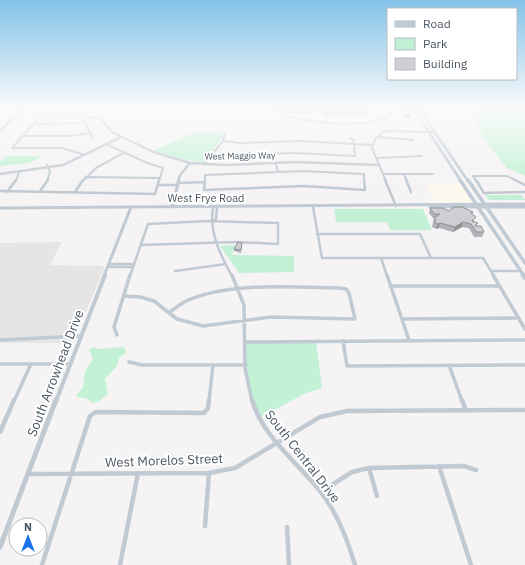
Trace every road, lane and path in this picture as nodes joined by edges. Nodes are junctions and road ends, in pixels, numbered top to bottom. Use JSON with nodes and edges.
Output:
{"nodes":[{"id":1,"x":81,"y":134,"type":"edge"},
{"id":2,"x":91,"y":134,"type":"edge"},
{"id":3,"x":117,"y":134,"type":"edge"},
{"id":4,"x":225,"y":134,"type":"dead end"},
{"id":5,"x":380,"y":134,"type":"edge"},
{"id":6,"x":430,"y":134,"type":"edge"},
{"id":7,"x":437,"y":134,"type":"edge"},
{"id":8,"x":23,"y":136,"type":"joint"},
{"id":9,"x":121,"y":137,"type":"junction"},
{"id":10,"x":376,"y":137,"type":"junction"},
{"id":11,"x":93,"y":138,"type":"dead end"},
{"id":12,"x":351,"y":138,"type":"dead end"},
{"id":13,"x":413,"y":140,"type":"dead end"},
{"id":14,"x":223,"y":141,"type":"junction"},
{"id":15,"x":354,"y":143,"type":"junction"},
{"id":16,"x":106,"y":144,"type":"junction"},
{"id":17,"x":372,"y":145,"type":"junction"},
{"id":18,"x":124,"y":152,"type":"junction"},
{"id":19,"x":85,"y":155,"type":"junction"},
{"id":20,"x":211,"y":155,"type":"junction"},
{"id":21,"x":422,"y":156,"type":"dead end"},
{"id":22,"x":376,"y":158,"type":"junction"},
{"id":23,"x":190,"y":162,"type":"junction"},
{"id":24,"x":276,"y":162,"type":"junction"},
{"id":25,"x":204,"y":164,"type":"junction"},
{"id":26,"x":47,"y":165,"type":"dead end"},
{"id":27,"x":379,"y":165,"type":"junction"},
{"id":28,"x":50,"y":168,"type":"junction"},
{"id":29,"x":278,"y":171,"type":"junction"},
{"id":30,"x":19,"y":172,"type":"junction"},
{"id":31,"x":0,"y":174,"type":"edge"},
{"id":32,"x":121,"y":174,"type":"dead end"},
{"id":33,"x":383,"y":174,"type":"junction"},
{"id":34,"x":404,"y":174,"type":"junction"},
{"id":35,"x":433,"y":174,"type":"dead end"},
{"id":36,"x":84,"y":177,"type":"junction"},
{"id":37,"x":119,"y":178,"type":"junction"},
{"id":38,"x":160,"y":178,"type":"junction"},
{"id":39,"x":204,"y":182,"type":"junction"},
{"id":40,"x":178,"y":184,"type":"junction"},
{"id":41,"x":525,"y":185,"type":"edge"},
{"id":42,"x":158,"y":186,"type":"junction"},
{"id":43,"x":293,"y":187,"type":"junction"},
{"id":44,"x":254,"y":188,"type":"junction"},
{"id":45,"x":334,"y":188,"type":"junction"},
{"id":46,"x":0,"y":191,"type":"edge"},
{"id":47,"x":40,"y":191,"type":"junction"},
{"id":48,"x":7,"y":192,"type":"junction"},
{"id":49,"x":75,"y":192,"type":"junction"},
{"id":50,"x":294,"y":192,"type":"dead end"},
{"id":51,"x":334,"y":192,"type":"dead end"},
{"id":52,"x":411,"y":192,"type":"dead end"},
{"id":53,"x":525,"y":192,"type":"edge"},
{"id":54,"x":255,"y":193,"type":"dead end"},
{"id":55,"x":396,"y":206,"type":"junction"},
{"id":56,"x":477,"y":206,"type":"junction"},
{"id":57,"x":485,"y":206,"type":"junction"},
{"id":58,"x":525,"y":206,"type":"edge"},
{"id":59,"x":131,"y":207,"type":"junction"},
{"id":60,"x":172,"y":207,"type":"junction"},
{"id":61,"x":213,"y":207,"type":"junction"},
{"id":62,"x":217,"y":207,"type":"junction"},
{"id":63,"x":313,"y":207,"type":"junction"},
{"id":64,"x":0,"y":208,"type":"edge"},
{"id":65,"x":213,"y":221,"type":"junction"},
{"id":66,"x":317,"y":234,"type":"junction"},
{"id":67,"x":215,"y":243,"type":"junction"},
{"id":68,"x":141,"y":245,"type":"junction"},
{"id":69,"x":520,"y":255,"type":"junction"},
{"id":70,"x":525,"y":255,"type":"edge"},
{"id":71,"x":381,"y":258,"type":"junction"},
{"id":72,"x":431,"y":258,"type":"junction"},
{"id":73,"x":525,"y":263,"type":"edge"},
{"id":74,"x":226,"y":264,"type":"junction"},
{"id":75,"x":108,"y":266,"type":"junction"},
{"id":76,"x":134,"y":266,"type":"junction"},
{"id":77,"x":175,"y":271,"type":"dead end"},
{"id":78,"x":491,"y":271,"type":"junction"},
{"id":79,"x":520,"y":271,"type":"junction"},
{"id":80,"x":525,"y":278,"type":"edge"},
{"id":81,"x":390,"y":286,"type":"junction"},
{"id":82,"x":499,"y":286,"type":"junction"},
{"id":83,"x":240,"y":289,"type":"junction"},
{"id":84,"x":124,"y":296,"type":"junction"},
{"id":85,"x":170,"y":312,"type":"junction"},
{"id":86,"x":519,"y":318,"type":"junction"},
{"id":87,"x":177,"y":319,"type":"junction"},
{"id":88,"x":402,"y":319,"type":"junction"},
{"id":89,"x":244,"y":320,"type":"junction"},
{"id":90,"x":172,"y":322,"type":"dead end"},
{"id":91,"x":525,"y":329,"type":"edge"},
{"id":92,"x":117,"y":335,"type":"dead end"},
{"id":93,"x":80,"y":336,"type":"junction"},
{"id":94,"x":0,"y":340,"type":"edge"},
{"id":95,"x":409,"y":340,"type":"junction"},
{"id":96,"x":525,"y":340,"type":"edge"},
{"id":97,"x":343,"y":341,"type":"junction"},
{"id":98,"x":245,"y":342,"type":"junction"},
{"id":99,"x":130,"y":362,"type":"dead end"},
{"id":100,"x":0,"y":364,"type":"edge"},
{"id":101,"x":31,"y":364,"type":"junction"},
{"id":102,"x":70,"y":364,"type":"junction"},
{"id":103,"x":213,"y":365,"type":"junction"},
{"id":104,"x":246,"y":365,"type":"junction"},
{"id":105,"x":449,"y":366,"type":"junction"},
{"id":106,"x":525,"y":366,"type":"edge"},
{"id":107,"x":525,"y":410,"type":"edge"},
{"id":108,"x":466,"y":411,"type":"junction"},
{"id":109,"x":0,"y":432,"type":"edge"},
{"id":110,"x":278,"y":444,"type":"junction"},
{"id":111,"x":439,"y":466,"type":"junction"},
{"id":112,"x":369,"y":468,"type":"junction"},
{"id":113,"x":476,"y":470,"type":"dead end"},
{"id":114,"x":209,"y":472,"type":"junction"},
{"id":115,"x":138,"y":473,"type":"junction"},
{"id":116,"x":28,"y":474,"type":"junction"},
{"id":117,"x":71,"y":474,"type":"junction"},
{"id":118,"x":321,"y":492,"type":"junction"},
{"id":119,"x":377,"y":496,"type":"dead end"},
{"id":120,"x":205,"y":526,"type":"dead end"},
{"id":121,"x":287,"y":527,"type":"dead end"},
{"id":122,"x":0,"y":547,"type":"edge"},
{"id":123,"x":42,"y":565,"type":"edge"},
{"id":124,"x":120,"y":565,"type":"edge"},
{"id":125,"x":289,"y":565,"type":"edge"},
{"id":126,"x":356,"y":565,"type":"edge"},
{"id":127,"x":471,"y":565,"type":"edge"}],
"edges":[{"from":1,"to":8,"type":"street"},
{"from":2,"to":11,"type":"street"},
{"from":3,"to":9,"type":"street","name":"West Maggio Way"},
{"from":4,"to":14,"type":"street"},
{"from":5,"to":10,"type":"street"},
{"from":6,"to":56,"type":"main road"},
{"from":7,"to":57,"type":"main road"},
{"from":8,"to":19,"type":"street"},
{"from":9,"to":16,"type":"street"},
{"from":9,"to":23,"type":"street","name":"West Maggio Way"},
{"from":10,"to":13,"type":"street"},
{"from":10,"to":17,"type":"street"},
{"from":12,"to":15,"type":"street"},
{"from":14,"to":15,"type":"street"},
{"from":14,"to":20,"type":"street"},
{"from":15,"to":17,"type":"street"},
{"from":15,"to":20,"type":"street"},
{"from":16,"to":18,"type":"street"},
{"from":16,"to":19,"type":"street"},
{"from":17,"to":22,"type":"street"},
{"from":18,"to":36,"type":"street"},
{"from":18,"to":38,"type":"street"},
{"from":19,"to":28,"type":"street"},
{"from":20,"to":25,"type":"street"},
{"from":21,"to":22,"type":"street"},
{"from":22,"to":27,"type":"street"},
{"from":23,"to":25,"type":"street","name":"West Maggio Way"},
{"from":23,"to":40,"type":"street"},
{"from":24,"to":25,"type":"street","name":"West Maggio Way"},
{"from":24,"to":27,"type":"street","name":"West Maggio Way"},
{"from":24,"to":29,"type":"street"},
{"from":26,"to":28,"type":"street"},
{"from":27,"to":33,"type":"street"},
{"from":28,"to":30,"type":"street"},
{"from":28,"to":47,"type":"street"},
{"from":29,"to":39,"type":"street"},
{"from":29,"to":45,"type":"street"},
{"from":30,"to":31,"type":"street"},
{"from":30,"to":48,"type":"street"},
{"from":32,"to":37,"type":"street"},
{"from":33,"to":34,"type":"street"},
{"from":33,"to":55,"type":"street"},
{"from":34,"to":35,"type":"street"},
{"from":34,"to":52,"type":"street"},
{"from":36,"to":37,"type":"street"},
{"from":36,"to":49,"type":"street"},
{"from":37,"to":38,"type":"street"},
{"from":38,"to":42,"type":"street"},
{"from":39,"to":40,"type":"street"},
{"from":39,"to":44,"type":"street"},
{"from":40,"to":42,"type":"street"},
{"from":40,"to":60,"type":"street"},
{"from":41,"to":53,"type":"street"},
{"from":42,"to":49,"type":"street"},
{"from":43,"to":44,"type":"street"},
{"from":43,"to":45,"type":"street"},
{"from":43,"to":50,"type":"street"},
{"from":44,"to":54,"type":"street"},
{"from":45,"to":51,"type":"street"},
{"from":46,"to":48,"type":"street"},
{"from":47,"to":48,"type":"street"},
{"from":47,"to":49,"type":"street"},
{"from":55,"to":56,"type":"street","name":"West Frye Road"},
{"from":55,"to":63,"type":"street","name":"West Frye Road"},
{"from":56,"to":57,"type":"street","name":"West Frye Road"},
{"from":56,"to":79,"type":"main road"},
{"from":57,"to":58,"type":"street","name":"West Frye Road"},
{"from":57,"to":69,"type":"main road"},
{"from":59,"to":60,"type":"street","name":"West Frye Road"},
{"from":59,"to":64,"type":"street","name":"West Frye Road"},
{"from":59,"to":75,"type":"street","name":"South Arrowhead Drive"},
{"from":60,"to":61,"type":"street","name":"West Frye Road"},
{"from":61,"to":62,"type":"street","name":"West Frye Road"},
{"from":61,"to":65,"type":"street","name":"South Central Drive"},
{"from":62,"to":63,"type":"street","name":"West Frye Road"},
{"from":62,"to":65,"type":"street","name":"South Central Drive"},
{"from":63,"to":66,"type":"street"},
{"from":65,"to":67,"type":"street","name":"South Central Drive"},
{"from":65,"to":67,"type":"street"},
{"from":65,"to":68,"type":"street"},
{"from":66,"to":71,"type":"street"},
{"from":66,"to":72,"type":"street"},
{"from":67,"to":68,"type":"street"},
{"from":67,"to":74,"type":"street","name":"South Central Drive"},
{"from":68,"to":76,"type":"street"},
{"from":69,"to":70,"type":"street"},
{"from":69,"to":73,"type":"main road"},
{"from":71,"to":72,"type":"street"},
{"from":71,"to":81,"type":"street"},
{"from":72,"to":78,"type":"street"},
{"from":74,"to":77,"type":"street"},
{"from":74,"to":83,"type":"street","name":"South Central Drive"},
{"from":75,"to":76,"type":"street"},
{"from":75,"to":93,"type":"street","name":"South Arrowhead Drive"},
{"from":76,"to":84,"type":"street"},
{"from":78,"to":79,"type":"street"},
{"from":78,"to":82,"type":"street"},
{"from":79,"to":80,"type":"main road"},
{"from":81,"to":82,"type":"street"},
{"from":81,"to":88,"type":"street"},
{"from":82,"to":86,"type":"street"},
{"from":83,"to":85,"type":"street"},
{"from":83,"to":89,"type":"street","name":"South Central Drive"},
{"from":83,"to":89,"type":"street"},
{"from":84,"to":85,"type":"street"},
{"from":84,"to":92,"type":"street"},
{"from":85,"to":87,"type":"street"},
{"from":86,"to":88,"type":"street"},
{"from":86,"to":91,"type":"street"},
{"from":87,"to":89,"type":"street"},
{"from":87,"to":90,"type":"street"},
{"from":88,"to":95,"type":"street"},
{"from":89,"to":98,"type":"street","name":"South Central Drive"},
{"from":93,"to":94,"type":"street"},
{"from":93,"to":102,"type":"street","name":"South Arrowhead Drive"},
{"from":95,"to":96,"type":"street"},
{"from":95,"to":97,"type":"street"},
{"from":97,"to":98,"type":"street"},
{"from":97,"to":105,"type":"street"},
{"from":98,"to":104,"type":"street","name":"South Central Drive"},
{"from":99,"to":103,"type":"street"},
{"from":100,"to":101,"type":"street"},
{"from":101,"to":102,"type":"street"},
{"from":101,"to":109,"type":"street"},
{"from":102,"to":116,"type":"street","name":"South Arrowhead Drive"},
{"from":103,"to":104,"type":"street"},
{"from":103,"to":117,"type":"street"},
{"from":104,"to":110,"type":"street","name":"South Central Drive"},
{"from":105,"to":106,"type":"street"},
{"from":105,"to":108,"type":"street"},
{"from":107,"to":108,"type":"street","name":"West Morelos Street"},
{"from":108,"to":110,"type":"street","name":"West Morelos Street"},
{"from":110,"to":114,"type":"street","name":"West Morelos Street"},
{"from":110,"to":118,"type":"street","name":"South Central Drive"},
{"from":111,"to":112,"type":"street"},
{"from":111,"to":113,"type":"street"},
{"from":111,"to":127,"type":"street"},
{"from":112,"to":118,"type":"street"},
{"from":112,"to":119,"type":"street"},
{"from":114,"to":115,"type":"street","name":"West Morelos Street"},
{"from":114,"to":120,"type":"street"},
{"from":115,"to":117,"type":"street","name":"West Morelos Street"},
{"from":115,"to":124,"type":"street"},
{"from":116,"to":117,"type":"street","name":"West Morelos Street"},
{"from":116,"to":122,"type":"street","name":"South Arrowhead Drive"},
{"from":117,"to":123,"type":"street"},
{"from":118,"to":126,"type":"street","name":"South Central Drive"},
{"from":121,"to":125,"type":"street"}]}
